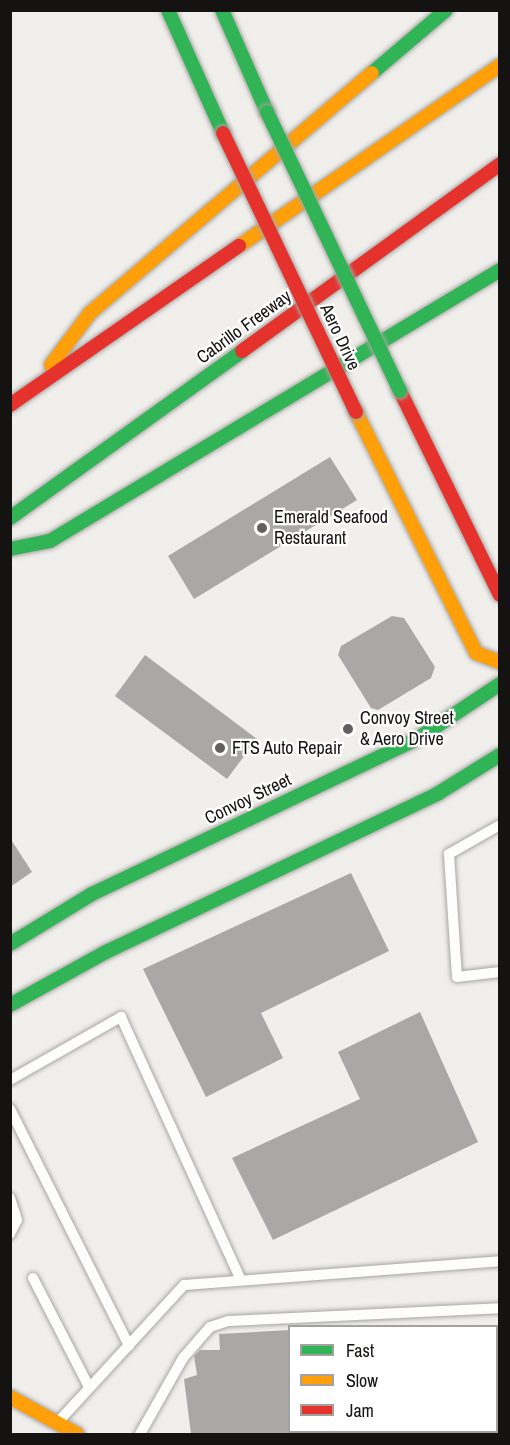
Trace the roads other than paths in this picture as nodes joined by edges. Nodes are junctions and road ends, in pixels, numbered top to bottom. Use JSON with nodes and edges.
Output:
{"nodes":[{"id":1,"x":168,"y":10,"type":"edge"},
{"id":2,"x":222,"y":10,"type":"edge"},
{"id":3,"x":446,"y":10,"type":"edge"},
{"id":4,"x":500,"y":65,"type":"edge"},
{"id":5,"x":500,"y":164,"type":"edge"},
{"id":6,"x":500,"y":270,"type":"edge"},
{"id":7,"x":33,"y":390,"type":"junction"},
{"id":8,"x":10,"y":405,"type":"edge"},
{"id":9,"x":10,"y":518,"type":"edge"},
{"id":10,"x":10,"y":549,"type":"edge"},
{"id":11,"x":500,"y":595,"type":"edge"},
{"id":12,"x":500,"y":662,"type":"edge"},
{"id":13,"x":500,"y":684,"type":"edge"},
{"id":14,"x":500,"y":755,"type":"edge"},
{"id":15,"x":500,"y":825,"type":"edge"},
{"id":16,"x":10,"y":944,"type":"edge"},
{"id":17,"x":500,"y":972,"type":"edge"},
{"id":18,"x":10,"y":1005,"type":"edge"},
{"id":19,"x":10,"y":1080,"type":"edge"},
{"id":20,"x":10,"y":1109,"type":"edge"},
{"id":21,"x":10,"y":1198,"type":"edge"},
{"id":22,"x":10,"y":1234,"type":"edge"},
{"id":23,"x":500,"y":1261,"type":"edge"},
{"id":24,"x":33,"y":1278,"type":"dead end"},
{"id":25,"x":241,"y":1280,"type":"junction"},
{"id":26,"x":500,"y":1308,"type":"edge"},
{"id":27,"x":129,"y":1346,"type":"junction"},
{"id":28,"x":89,"y":1387,"type":"junction"},
{"id":29,"x":10,"y":1397,"type":"edge"},
{"id":30,"x":58,"y":1423,"type":"junction"},
{"id":31,"x":77,"y":1434,"type":"edge"},
{"id":32,"x":140,"y":1434,"type":"edge"}],
"edges":[{"from":1,"to":12,"type":"main road","name":"Aero Drive","bridge":true},
{"from":2,"to":11,"type":"main road","name":"Aero Drive","bridge":true},
{"from":3,"to":7,"type":"main road"},
{"from":4,"to":7,"type":"main road"},
{"from":5,"to":9,"type":"main road","name":"Cabrillo Freeway"},
{"from":6,"to":10,"type":"main road"},
{"from":7,"to":8,"type":"main road"},
{"from":13,"to":16,"type":"main road","name":"Convoy Street"},
{"from":14,"to":18,"type":"main road"},
{"from":15,"to":17,"type":"lane"},
{"from":19,"to":25,"type":"lane"},
{"from":20,"to":27,"type":"lane"},
{"from":21,"to":22,"type":"lane"},
{"from":23,"to":25,"type":"lane"},
{"from":24,"to":28,"type":"lane"},
{"from":25,"to":27,"type":"lane"},
{"from":26,"to":32,"type":"lane"},
{"from":27,"to":28,"type":"lane"},
{"from":28,"to":30,"type":"lane"},
{"from":29,"to":30,"type":"main road"},
{"from":30,"to":31,"type":"main road"}]}
